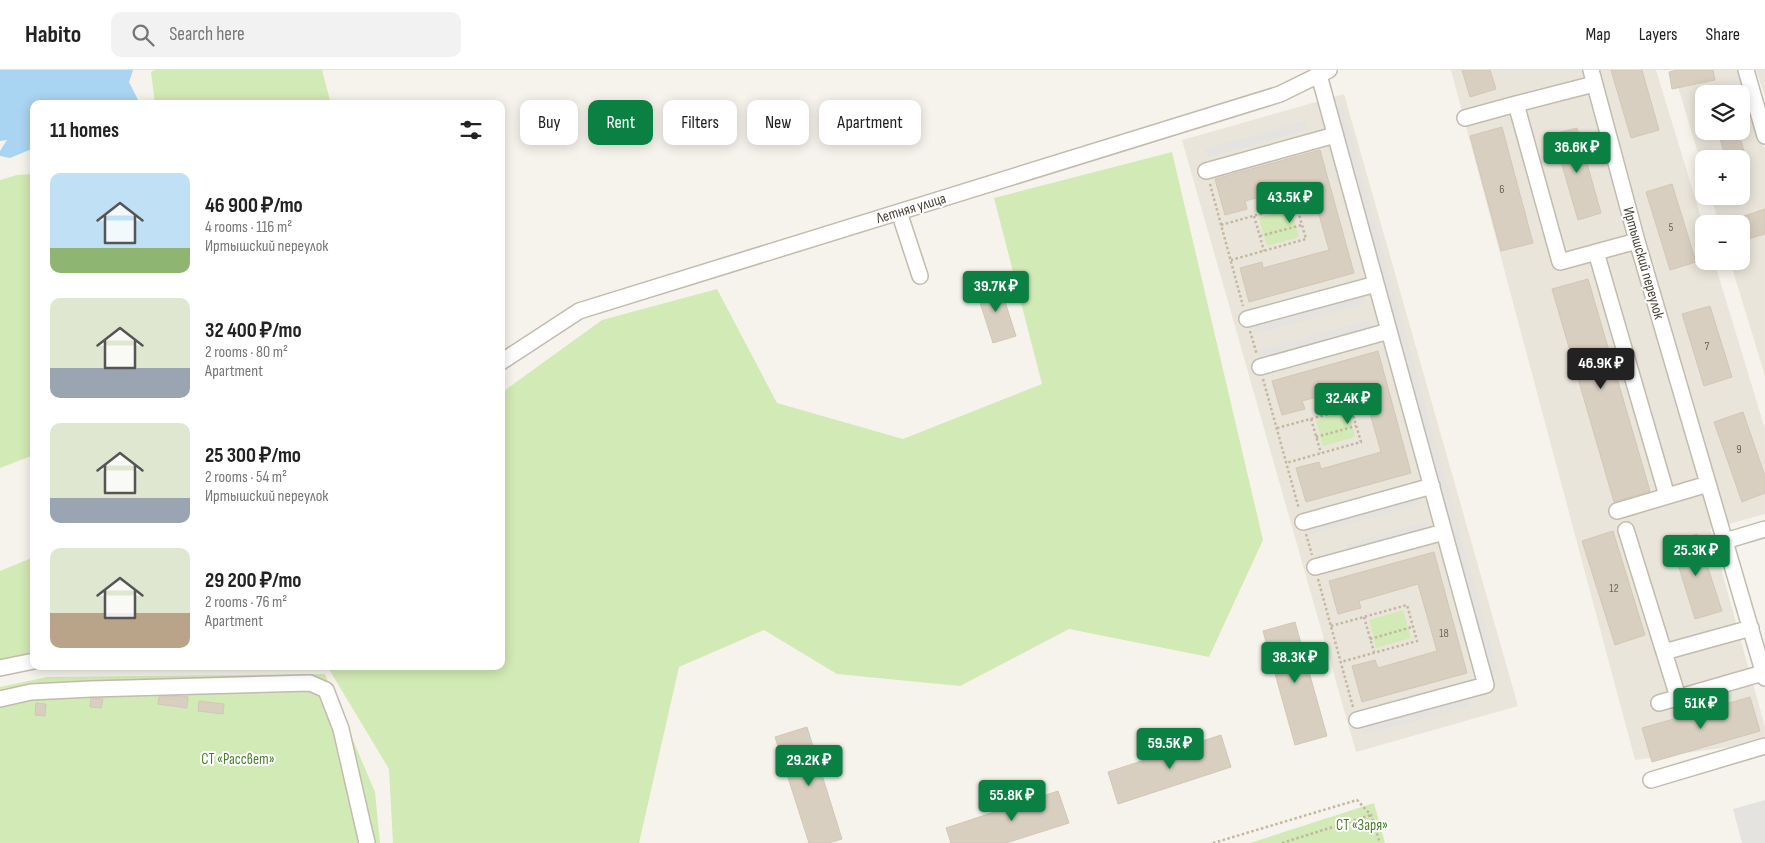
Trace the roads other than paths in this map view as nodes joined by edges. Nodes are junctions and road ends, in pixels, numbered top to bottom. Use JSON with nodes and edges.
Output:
{"nodes":[{"id":1,"x":1746,"y":70,"type":"edge"},
{"id":2,"x":1324,"y":73,"type":"edge"},
{"id":3,"x":1592,"y":77,"type":"edge"},
{"id":4,"x":1516,"y":104,"type":"junction"},
{"id":5,"x":1465,"y":118,"type":"dead end"},
{"id":6,"x":1335,"y":135,"type":"junction"},
{"id":7,"x":1765,"y":136,"type":"edge"},
{"id":8,"x":1206,"y":171,"type":"road end"},
{"id":9,"x":899,"y":212,"type":"junction"},
{"id":10,"x":1637,"y":241,"type":"junction"},
{"id":11,"x":1596,"y":252,"type":"junction"},
{"id":12,"x":920,"y":276,"type":"dead end"},
{"id":13,"x":1376,"y":284,"type":"junction"},
{"id":14,"x":1247,"y":320,"type":"road end"},
{"id":15,"x":1389,"y":331,"type":"junction"},
{"id":16,"x":505,"y":359,"type":"edge"},
{"id":17,"x":1260,"y":367,"type":"road end"},
{"id":18,"x":1708,"y":484,"type":"junction"},
{"id":19,"x":1432,"y":486,"type":"junction"},
{"id":20,"x":1668,"y":496,"type":"junction"},
{"id":21,"x":1617,"y":512,"type":"dead end"},
{"id":22,"x":1302,"y":522,"type":"road end"},
{"id":23,"x":1765,"y":529,"type":"edge"},
{"id":24,"x":1626,"y":530,"type":"dead end"},
{"id":25,"x":1444,"y":532,"type":"junction"},
{"id":26,"x":1725,"y":541,"type":"junction"},
{"id":27,"x":1315,"y":568,"type":"road end"},
{"id":28,"x":1751,"y":628,"type":"junction"},
{"id":29,"x":1664,"y":652,"type":"junction"},
{"id":30,"x":30,"y":662,"type":"edge"},
{"id":31,"x":0,"y":668,"type":"edge"},
{"id":32,"x":1764,"y":676,"type":"edge"},
{"id":33,"x":1678,"y":697,"type":"junction"},
{"id":34,"x":0,"y":699,"type":"edge"},
{"id":35,"x":1660,"y":703,"type":"dead end"},
{"id":36,"x":1357,"y":720,"type":"road end"},
{"id":37,"x":1765,"y":746,"type":"edge"},
{"id":38,"x":1651,"y":780,"type":"dead end"},
{"id":39,"x":367,"y":843,"type":"edge"}],
"edges":[{"from":1,"to":7,"type":"street"},
{"from":2,"to":6,"type":"street"},
{"from":2,"to":9,"type":"street","name":"Летняя улица"},
{"from":3,"to":4,"type":"street"},
{"from":3,"to":10,"type":"street","name":"Иртышский переулок"},
{"from":4,"to":5,"type":"street"},
{"from":4,"to":11,"type":"street"},
{"from":6,"to":8,"type":"street"},
{"from":6,"to":13,"type":"street"},
{"from":9,"to":12,"type":"street"},
{"from":9,"to":16,"type":"street","name":"Летняя улица"},
{"from":10,"to":11,"type":"street"},
{"from":10,"to":18,"type":"street","name":"Иртышский переулок"},
{"from":11,"to":20,"type":"street"},
{"from":13,"to":14,"type":"street"},
{"from":13,"to":15,"type":"street"},
{"from":15,"to":17,"type":"street"},
{"from":15,"to":19,"type":"street"},
{"from":18,"to":20,"type":"street"},
{"from":18,"to":26,"type":"street","name":"Иртышский переулок"},
{"from":19,"to":22,"type":"street"},
{"from":19,"to":25,"type":"street"},
{"from":20,"to":21,"type":"street"},
{"from":23,"to":26,"type":"street"},
{"from":24,"to":29,"type":"street"},
{"from":25,"to":27,"type":"street"},
{"from":25,"to":36,"type":"street"},
{"from":26,"to":28,"type":"street","name":"Иртышский переулок"},
{"from":28,"to":29,"type":"street"},
{"from":28,"to":32,"type":"street","name":"Иртышский переулок"},
{"from":29,"to":33,"type":"street"},
{"from":30,"to":31,"type":"street"},
{"from":32,"to":33,"type":"street"},
{"from":33,"to":35,"type":"street"},
{"from":34,"to":39,"type":"street"},
{"from":37,"to":38,"type":"street"}]}
